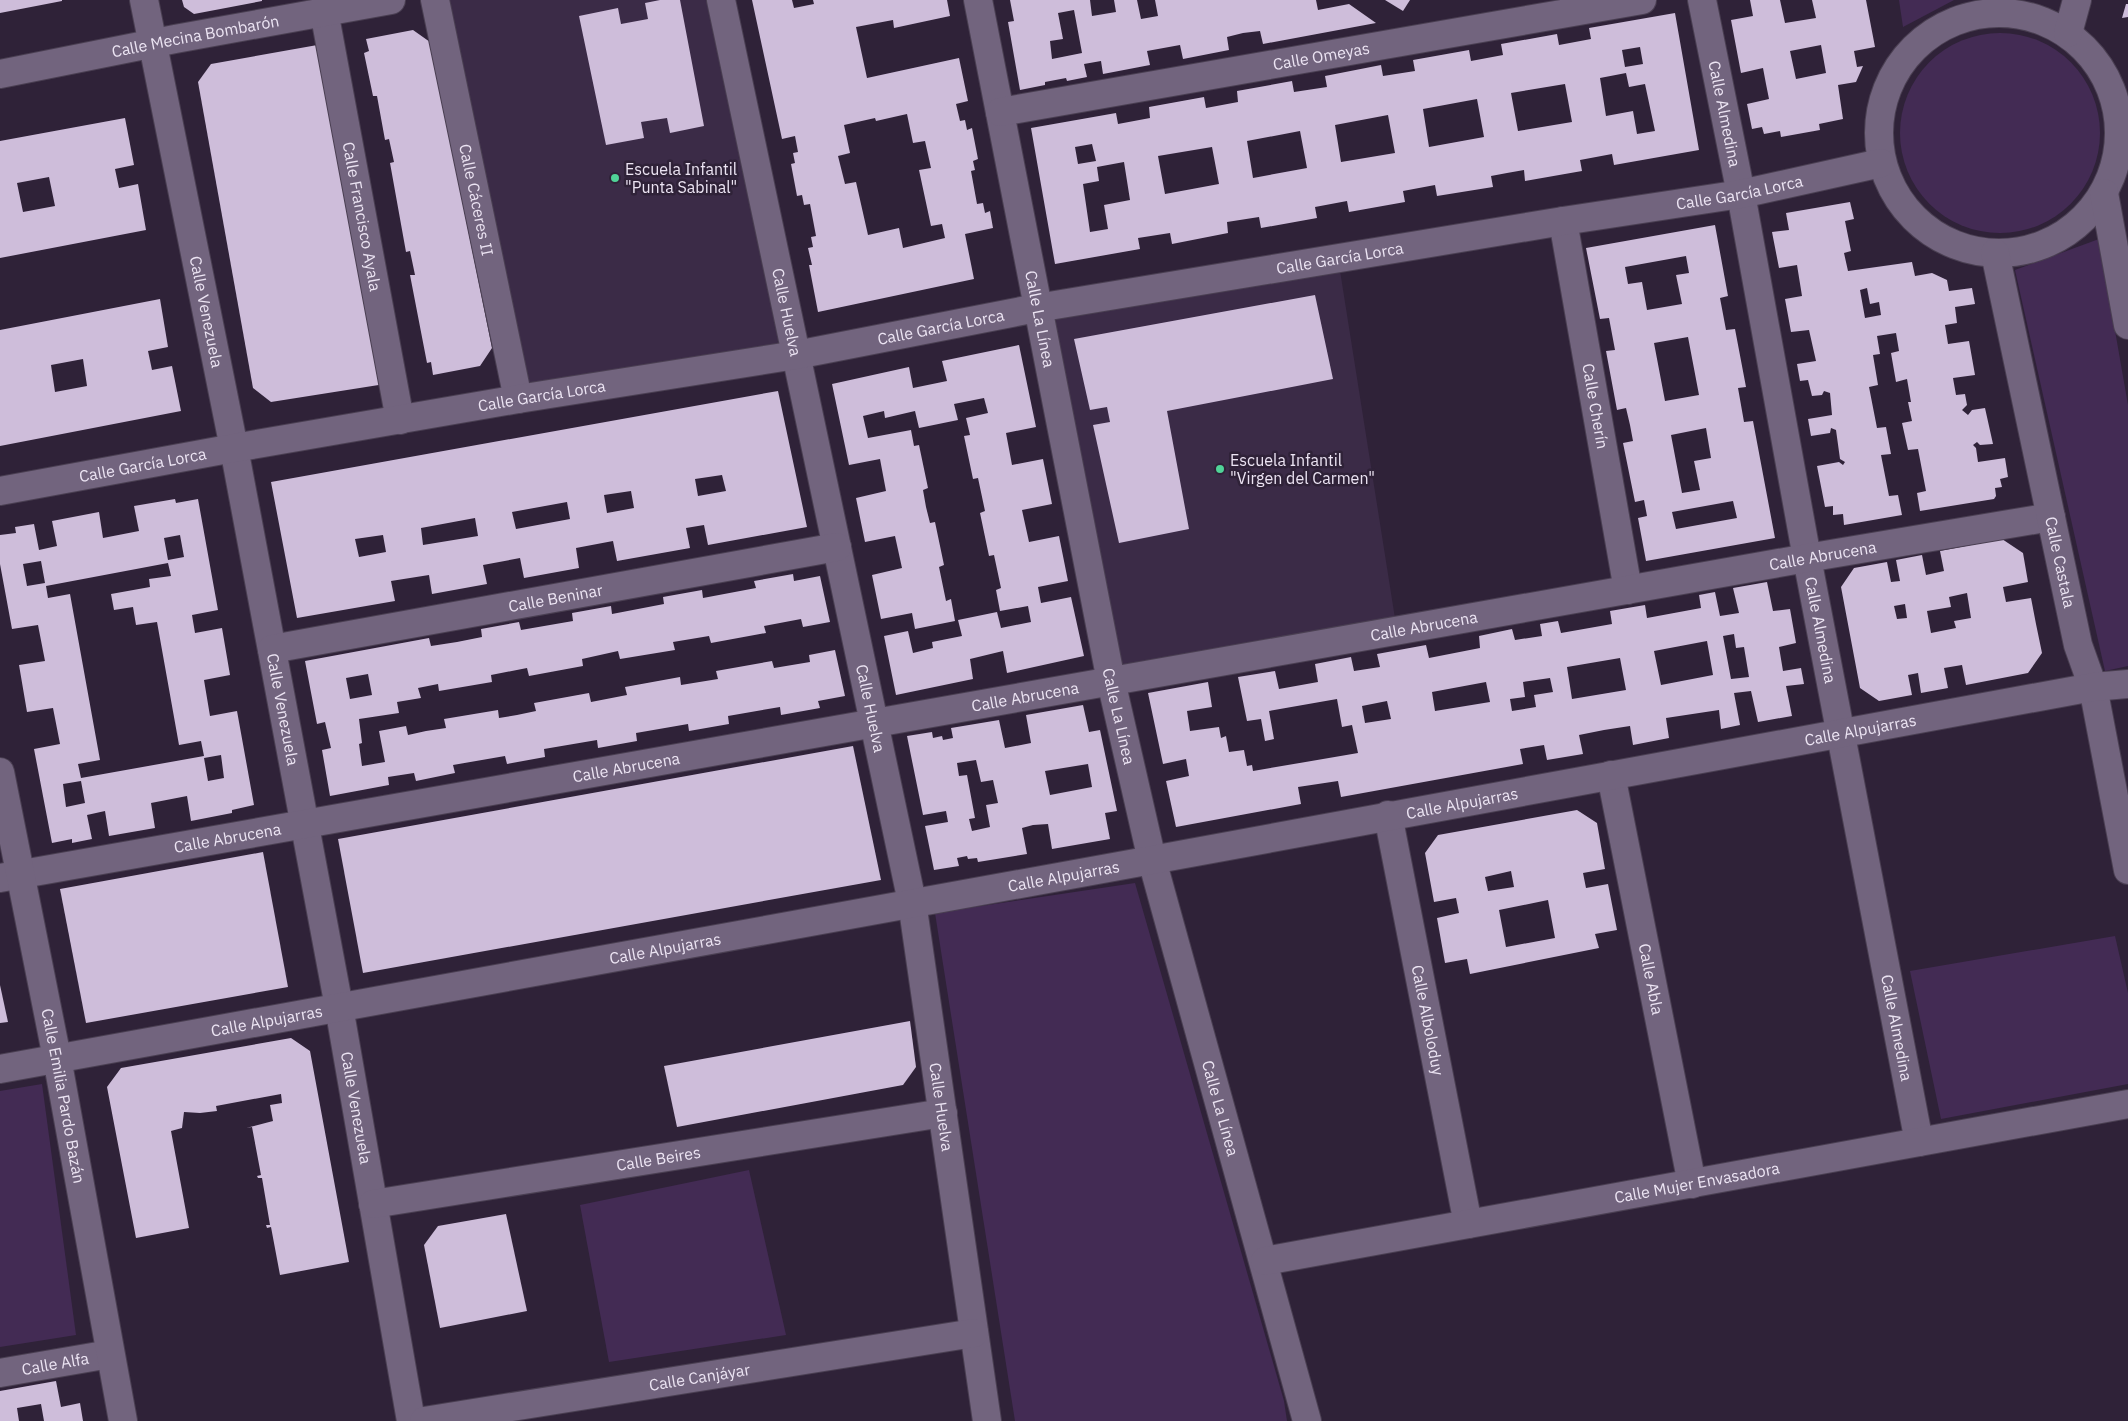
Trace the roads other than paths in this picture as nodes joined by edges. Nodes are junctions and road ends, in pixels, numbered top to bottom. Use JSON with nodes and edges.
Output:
{"nodes":[{"id":1,"x":144,"y":0,"type":"edge"},
{"id":2,"x":391,"y":0,"type":"edge"},
{"id":3,"x":435,"y":0,"type":"edge"},
{"id":4,"x":721,"y":0,"type":"edge"},
{"id":5,"x":978,"y":0,"type":"edge"},
{"id":6,"x":1642,"y":0,"type":"edge"},
{"id":7,"x":1702,"y":0,"type":"edge"},
{"id":8,"x":2077,"y":0,"type":"edge"},
{"id":9,"x":1972,"y":8,"type":"edge"},
{"id":10,"x":324,"y":12,"type":"junction"},
{"id":11,"x":2068,"y":33,"type":"junction"},
{"id":12,"x":152,"y":44,"type":"junction"},
{"id":13,"x":0,"y":74,"type":"edge"},
{"id":14,"x":1000,"y":112,"type":"junction"},
{"id":15,"x":2124,"y":122,"type":"edge"},
{"id":16,"x":1881,"y":163,"type":"junction"},
{"id":17,"x":2104,"y":193,"type":"junction"},
{"id":18,"x":1740,"y":194,"type":"junction"},
{"id":19,"x":1562,"y":220,"type":"junction"},
{"id":20,"x":1995,"y":253,"type":"junction"},
{"id":21,"x":1037,"y":308,"type":"junction"},
{"id":22,"x":2128,"y":325,"type":"edge"},
{"id":23,"x":796,"y":355,"type":"junction"},
{"id":24,"x":518,"y":399,"type":"junction"},
{"id":25,"x":400,"y":420,"type":"junction"},
{"id":26,"x":234,"y":448,"type":"junction"},
{"id":27,"x":0,"y":491,"type":"edge"},
{"id":28,"x":2051,"y":517,"type":"junction"},
{"id":29,"x":837,"y":547,"type":"junction"},
{"id":30,"x":1807,"y":558,"type":"junction"},
{"id":31,"x":1628,"y":590,"type":"junction"},
{"id":32,"x":272,"y":649,"type":"junction"},
{"id":33,"x":1111,"y":681,"type":"junction"},
{"id":34,"x":2128,"y":684,"type":"edge"},
{"id":35,"x":2093,"y":687,"type":"junction"},
{"id":36,"x":874,"y":724,"type":"junction"},
{"id":37,"x":1842,"y":733,"type":"junction"},
{"id":38,"x":0,"y":772,"type":"edge"},
{"id":39,"x":1611,"y":774,"type":"junction"},
{"id":40,"x":1388,"y":815,"type":"junction"},
{"id":41,"x":305,"y":824,"type":"junction"},
{"id":42,"x":1152,"y":860,"type":"junction"},
{"id":43,"x":2128,"y":870,"type":"edge"},
{"id":44,"x":10,"y":876,"type":"edge"},
{"id":45,"x":912,"y":902,"type":"junction"},
{"id":46,"x":339,"y":1007,"type":"junction"},
{"id":47,"x":57,"y":1058,"type":"junction"},
{"id":48,"x":0,"y":1068,"type":"edge"},
{"id":49,"x":2128,"y":1104,"type":"edge"},
{"id":50,"x":943,"y":1113,"type":"junction"},
{"id":51,"x":1920,"y":1142,"type":"junction"},
{"id":52,"x":1692,"y":1184,"type":"junction"},
{"id":53,"x":373,"y":1204,"type":"junction"},
{"id":54,"x":1468,"y":1224,"type":"junction"},
{"id":55,"x":1265,"y":1261,"type":"junction"},
{"id":56,"x":974,"y":1333,"type":"junction"},
{"id":57,"x":110,"y":1354,"type":"junction"},
{"id":58,"x":0,"y":1373,"type":"edge"},
{"id":59,"x":123,"y":1421,"type":"edge"},
{"id":60,"x":411,"y":1421,"type":"edge"},
{"id":61,"x":424,"y":1421,"type":"edge"},
{"id":62,"x":987,"y":1421,"type":"edge"},
{"id":63,"x":1308,"y":1421,"type":"edge"}],
"edges":[{"from":1,"to":12,"type":"street","name":"Calle Venezuela"},
{"from":2,"to":10,"type":"street","name":"Calle Mecina Bombarón"},
{"from":3,"to":24,"type":"street","name":"Calle Cáceres II"},
{"from":4,"to":23,"type":"street","name":"Calle Huelva"},
{"from":5,"to":14,"type":"street","name":"Calle La Línea"},
{"from":6,"to":14,"type":"street","name":"Calle Omeyas"},
{"from":7,"to":18,"type":"street","name":"Calle Almedina"},
{"from":8,"to":11,"type":"street"},
{"from":9,"to":11,"type":"street"},
{"from":9,"to":16,"type":"street"},
{"from":10,"to":12,"type":"street","name":"Calle Mecina Bombarón"},
{"from":10,"to":25,"type":"street","name":"Calle Francisco Ayala"},
{"from":11,"to":15,"type":"street"},
{"from":12,"to":13,"type":"street","name":"Calle Mecina Bombarón"},
{"from":12,"to":26,"type":"street","name":"Calle Venezuela"},
{"from":14,"to":21,"type":"street","name":"Calle La Línea"},
{"from":15,"to":17,"type":"street"},
{"from":16,"to":18,"type":"street","name":"Calle García Lorca"},
{"from":16,"to":20,"type":"street"},
{"from":17,"to":20,"type":"street"},
{"from":17,"to":22,"type":"street"},
{"from":18,"to":19,"type":"street","name":"Calle García Lorca"},
{"from":18,"to":30,"type":"street","name":"Calle Almedina"},
{"from":19,"to":21,"type":"street","name":"Calle García Lorca"},
{"from":19,"to":31,"type":"street","name":"Calle Cherín"},
{"from":20,"to":28,"type":"street","name":"Calle Castala"},
{"from":21,"to":23,"type":"street","name":"Calle García Lorca"},
{"from":21,"to":33,"type":"street","name":"Calle La Línea"},
{"from":23,"to":24,"type":"street","name":"Calle García Lorca"},
{"from":23,"to":29,"type":"street","name":"Calle Huelva"},
{"from":24,"to":25,"type":"street","name":"Calle García Lorca"},
{"from":25,"to":26,"type":"street","name":"Calle García Lorca"},
{"from":26,"to":27,"type":"street","name":"Calle García Lorca"},
{"from":26,"to":32,"type":"street","name":"Calle Venezuela"},
{"from":28,"to":30,"type":"street","name":"Calle Abrucena"},
{"from":28,"to":35,"type":"street","name":"Calle Castala"},
{"from":29,"to":32,"type":"street","name":"Calle Beninar"},
{"from":29,"to":36,"type":"street","name":"Calle Huelva"},
{"from":30,"to":31,"type":"street","name":"Calle Abrucena"},
{"from":30,"to":37,"type":"street","name":"Calle Almedina"},
{"from":31,"to":33,"type":"street","name":"Calle Abrucena"},
{"from":32,"to":41,"type":"street","name":"Calle Venezuela"},
{"from":33,"to":36,"type":"street","name":"Calle Abrucena"},
{"from":33,"to":42,"type":"street","name":"Calle La Línea"},
{"from":34,"to":35,"type":"street","name":"Calle Alpujarras"},
{"from":35,"to":37,"type":"street","name":"Calle Alpujarras"},
{"from":35,"to":43,"type":"street","name":"Calle Castala"},
{"from":36,"to":41,"type":"street","name":"Calle Abrucena"},
{"from":36,"to":45,"type":"street","name":"Calle Huelva"},
{"from":37,"to":39,"type":"street","name":"Calle Alpujarras"},
{"from":37,"to":51,"type":"street","name":"Calle Almedina"},
{"from":38,"to":44,"type":"street","name":"Calle Emilia Pardo Bazán"},
{"from":39,"to":40,"type":"street","name":"Calle Alpujarras"},
{"from":39,"to":52,"type":"street","name":"Calle Abla"},
{"from":40,"to":42,"type":"street","name":"Calle Alpujarras"},
{"from":40,"to":54,"type":"street","name":"Calle Alboloduy"},
{"from":41,"to":44,"type":"street","name":"Calle Abrucena"},
{"from":41,"to":46,"type":"street","name":"Calle Venezuela"},
{"from":42,"to":45,"type":"street","name":"Calle Alpujarras"},
{"from":42,"to":55,"type":"street","name":"Calle La Línea"},
{"from":44,"to":47,"type":"street","name":"Calle Emilia Pardo Bazán"},
{"from":45,"to":46,"type":"street","name":"Calle Alpujarras"},
{"from":45,"to":50,"type":"street","name":"Calle Huelva"},
{"from":46,"to":47,"type":"street","name":"Calle Alpujarras"},
{"from":46,"to":53,"type":"street","name":"Calle Venezuela"},
{"from":47,"to":48,"type":"street","name":"Calle Alpujarras"},
{"from":47,"to":57,"type":"street","name":"Calle Emilia Pardo Bazán"},
{"from":49,"to":51,"type":"street","name":"Calle Mujer Envasadora"},
{"from":50,"to":53,"type":"street","name":"Calle Beires"},
{"from":50,"to":56,"type":"street","name":"Calle Huelva"},
{"from":51,"to":52,"type":"street","name":"Calle Mujer Envasadora"},
{"from":52,"to":54,"type":"street","name":"Calle Mujer Envasadora"},
{"from":53,"to":60,"type":"street","name":"Calle Venezuela"},
{"from":54,"to":55,"type":"street","name":"Calle Mujer Envasadora"},
{"from":55,"to":63,"type":"street","name":"Calle La Línea"},
{"from":56,"to":61,"type":"street","name":"Calle Canjáyar"},
{"from":56,"to":62,"type":"street","name":"Calle Huelva"},
{"from":57,"to":58,"type":"street","name":"Calle Alfa"},
{"from":57,"to":59,"type":"street","name":"Calle Emilia Pardo Bazán"}]}
